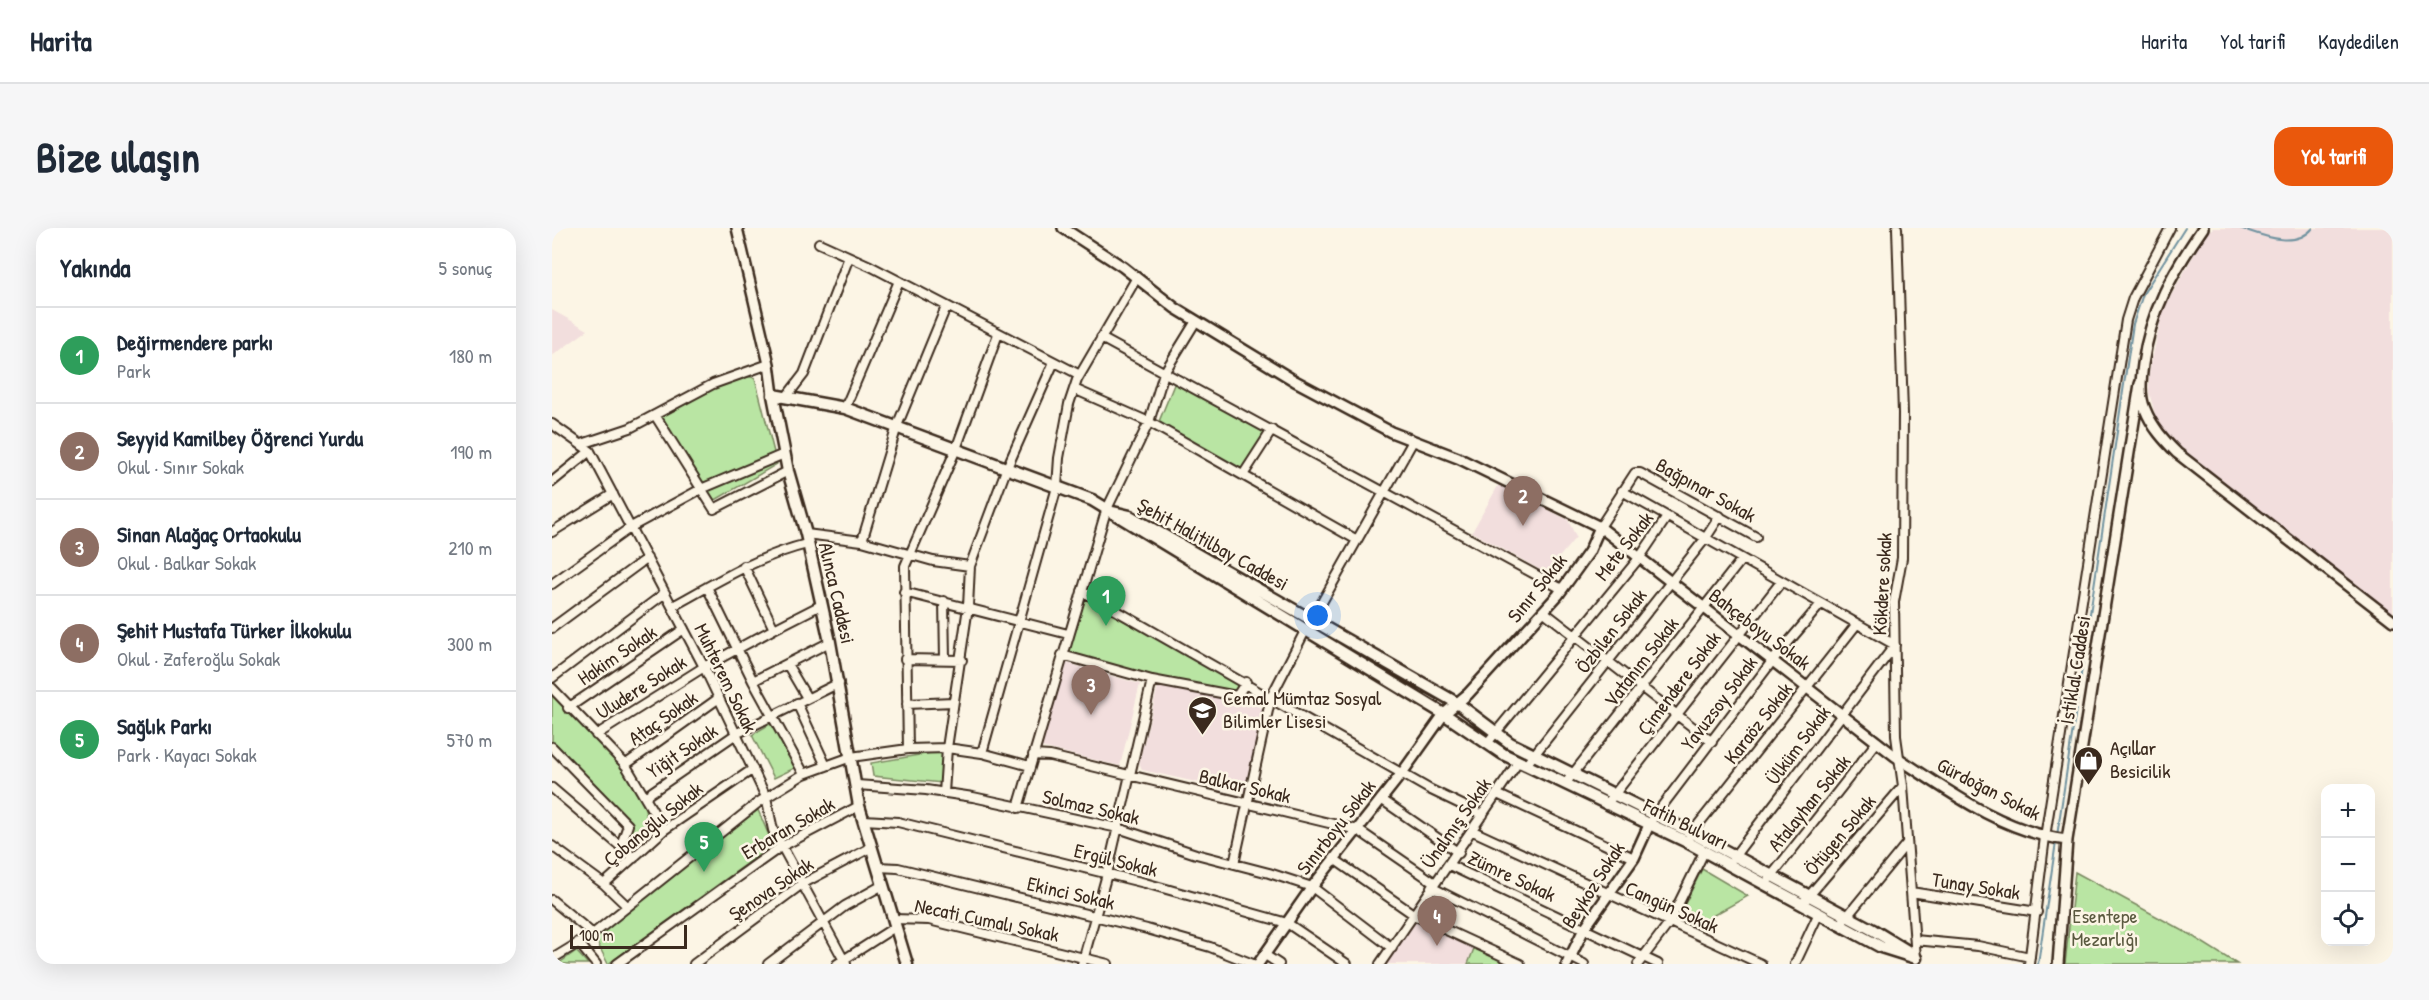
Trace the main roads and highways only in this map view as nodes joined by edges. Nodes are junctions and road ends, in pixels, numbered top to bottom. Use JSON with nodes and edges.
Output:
{"nodes":[{"id":1,"x":773,"y":394,"type":"joint"},
{"id":2,"x":1106,"y":511,"type":"junction"},
{"id":3,"x":1444,"y":714,"type":"joint"},
{"id":4,"x":1688,"y":837,"type":"junction"},
{"id":5,"x":1731,"y":860,"type":"junction"},
{"id":6,"x":1805,"y":901,"type":"junction"},
{"id":7,"x":1842,"y":921,"type":"junction"},
{"id":8,"x":1917,"y":961,"type":"edge"},
{"id":9,"x":907,"y":964,"type":"edge"}],
"edges":[{"from":1,"to":2,"type":"main road","name":"Şehit Halitilbay Caddesi"},
{"from":1,"to":9,"type":"main road","name":"Alınca Caddesi"},
{"from":2,"to":3,"type":"main road","name":"Şehit Halitilbay Caddesi"},
{"from":2,"to":4,"type":"main road","name":"Şehit Halitilbay Caddesi"},
{"from":3,"to":4,"type":"main road","name":"Fatih Bulvarı"},
{"from":4,"to":5,"type":"main road"},
{"from":4,"to":5,"type":"main road","name":"Fatih Bulvarı"},
{"from":5,"to":6,"type":"main road"},
{"from":6,"to":7,"type":"main road"},
{"from":6,"to":7,"type":"main road"},
{"from":7,"to":8,"type":"main road"}]}
